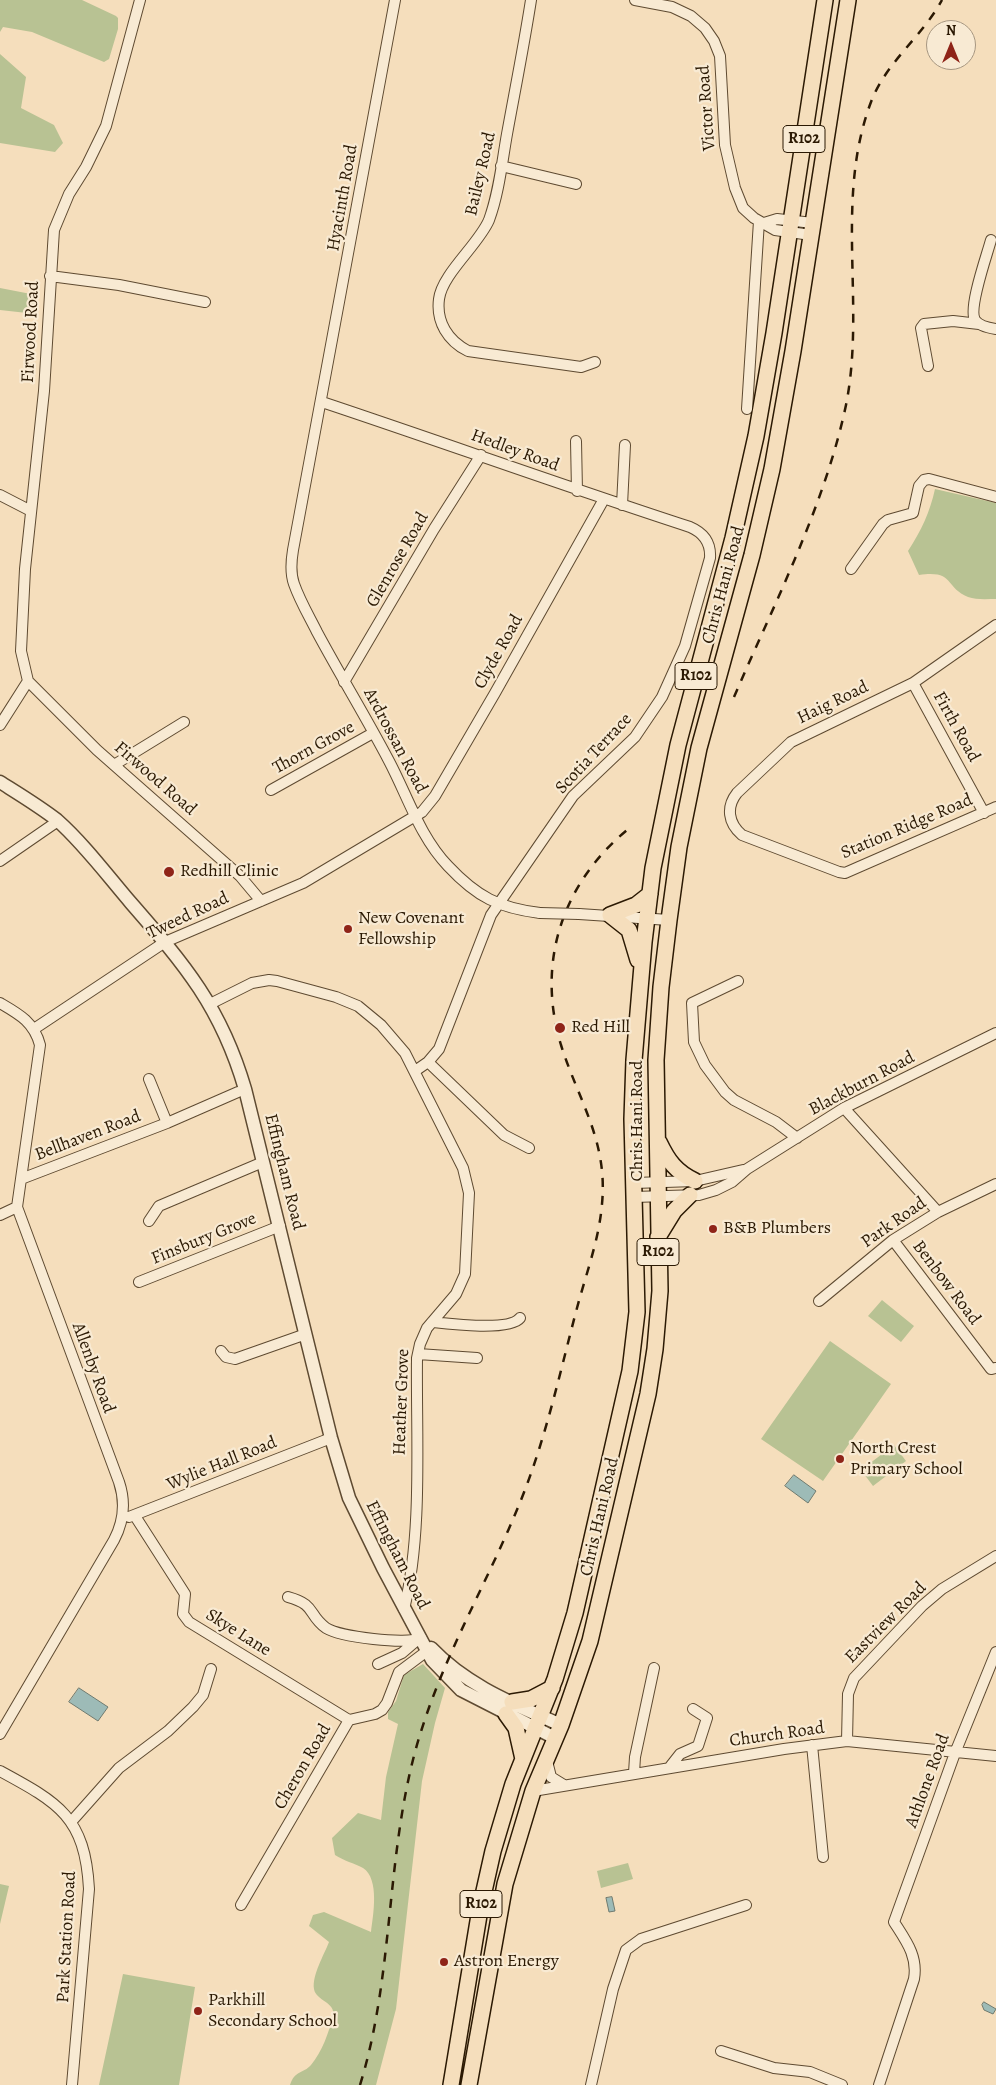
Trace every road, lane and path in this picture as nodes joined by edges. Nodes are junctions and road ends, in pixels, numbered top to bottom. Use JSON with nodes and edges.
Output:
{"nodes":[{"id":1,"x":140,"y":0,"type":"edge"},
{"id":2,"x":396,"y":0,"type":"edge"},
{"id":3,"x":531,"y":0,"type":"edge"},
{"id":4,"x":635,"y":0,"type":"edge"},
{"id":5,"x":825,"y":0,"type":"edge"},
{"id":6,"x":848,"y":0,"type":"edge"},
{"id":7,"x":659,"y":2,"type":"edge"},
{"id":8,"x":501,"y":166,"type":"junction"},
{"id":9,"x":576,"y":184,"type":"dead end"},
{"id":10,"x":762,"y":222,"type":"junction"},
{"id":11,"x":790,"y":227,"type":"junction"},
{"id":12,"x":812,"y":229,"type":"junction"},
{"id":13,"x":991,"y":240,"type":"dead end"},
{"id":14,"x":50,"y":276,"type":"junction"},
{"id":15,"x":205,"y":302,"type":"dead end"},
{"id":16,"x":979,"y":324,"type":"junction"},
{"id":17,"x":996,"y":329,"type":"edge"},
{"id":18,"x":595,"y":362,"type":"dead end"},
{"id":19,"x":928,"y":366,"type":"dead end"},
{"id":20,"x":322,"y":402,"type":"junction"},
{"id":21,"x":747,"y":409,"type":"dead end"},
{"id":22,"x":576,"y":441,"type":"dead end"},
{"id":23,"x":625,"y":445,"type":"dead end"},
{"id":24,"x":481,"y":455,"type":"junction"},
{"id":25,"x":577,"y":491,"type":"junction"},
{"id":26,"x":0,"y":495,"type":"edge"},
{"id":27,"x":996,"y":497,"type":"edge"},
{"id":28,"x":604,"y":499,"type":"junction"},
{"id":29,"x":622,"y":505,"type":"junction"},
{"id":30,"x":31,"y":511,"type":"junction"},
{"id":31,"x":698,"y":531,"type":"joint"},
{"id":32,"x":851,"y":569,"type":"dead end"},
{"id":33,"x":996,"y":625,"type":"edge"},
{"id":34,"x":28,"y":681,"type":"junction"},
{"id":35,"x":344,"y":682,"type":"junction"},
{"id":36,"x":913,"y":683,"type":"junction"},
{"id":37,"x":184,"y":722,"type":"dead end"},
{"id":38,"x":0,"y":725,"type":"edge"},
{"id":39,"x":373,"y":733,"type":"junction"},
{"id":40,"x":114,"y":765,"type":"junction"},
{"id":41,"x":0,"y":782,"type":"edge"},
{"id":42,"x":271,"y":790,"type":"dead end"},
{"id":43,"x":996,"y":807,"type":"edge"},
{"id":44,"x":984,"y":812,"type":"junction"},
{"id":45,"x":416,"y":817,"type":"junction"},
{"id":46,"x":58,"y":821,"type":"junction"},
{"id":47,"x":747,"y":837,"type":"joint"},
{"id":48,"x":0,"y":861,"type":"edge"},
{"id":49,"x":650,"y":894,"type":"junction"},
{"id":50,"x":261,"y":901,"type":"junction"},
{"id":51,"x":497,"y":905,"type":"junction"},
{"id":52,"x":610,"y":915,"type":"junction"},
{"id":53,"x":647,"y":918,"type":"junction"},
{"id":54,"x":669,"y":920,"type":"junction"},
{"id":55,"x":165,"y":942,"type":"junction"},
{"id":56,"x":641,"y":971,"type":"junction"},
{"id":57,"x":738,"y":981,"type":"dead end"},
{"id":58,"x":0,"y":1003,"type":"edge"},
{"id":59,"x":210,"y":1004,"type":"junction"},
{"id":60,"x":34,"y":1029,"type":"junction"},
{"id":61,"x":996,"y":1033,"type":"edge"},
{"id":62,"x":428,"y":1062,"type":"junction"},
{"id":63,"x":416,"y":1071,"type":"junction"},
{"id":64,"x":149,"y":1079,"type":"dead end"},
{"id":65,"x":238,"y":1092,"type":"dead end"},
{"id":66,"x":844,"y":1108,"type":"junction"},
{"id":67,"x":167,"y":1123,"type":"junction"},
{"id":68,"x":797,"y":1138,"type":"junction"},
{"id":69,"x":657,"y":1139,"type":"junction"},
{"id":70,"x":528,"y":1148,"type":"dead end"},
{"id":71,"x":264,"y":1162,"type":"junction"},
{"id":72,"x":21,"y":1180,"type":"junction"},
{"id":73,"x":996,"y":1184,"type":"edge"},
{"id":74,"x":693,"y":1188,"type":"junction"},
{"id":75,"x":634,"y":1190,"type":"junction"},
{"id":76,"x":657,"y":1190,"type":"junction"},
{"id":77,"x":17,"y":1207,"type":"junction"},
{"id":78,"x":938,"y":1212,"type":"junction"},
{"id":79,"x":0,"y":1215,"type":"edge"},
{"id":80,"x":150,"y":1221,"type":"dead end"},
{"id":81,"x":280,"y":1226,"type":"junction"},
{"id":82,"x":658,"y":1238,"type":"junction"},
{"id":83,"x":893,"y":1240,"type":"junction"},
{"id":84,"x":139,"y":1282,"type":"dead end"},
{"id":85,"x":819,"y":1301,"type":"dead end"},
{"id":86,"x":520,"y":1318,"type":"dead end"},
{"id":87,"x":432,"y":1322,"type":"junction"},
{"id":88,"x":306,"y":1334,"type":"junction"},
{"id":89,"x":221,"y":1351,"type":"dead end"},
{"id":90,"x":418,"y":1354,"type":"junction"},
{"id":91,"x":477,"y":1358,"type":"dead end"},
{"id":92,"x":993,"y":1368,"type":"edge"},
{"id":93,"x":331,"y":1438,"type":"junction"},
{"id":94,"x":135,"y":1516,"type":"junction"},
{"id":95,"x":123,"y":1517,"type":"junction"},
{"id":96,"x":996,"y":1556,"type":"edge"},
{"id":97,"x":288,"y":1597,"type":"dead end"},
{"id":98,"x":404,"y":1609,"type":"junction"},
{"id":99,"x":419,"y":1639,"type":"junction"},
{"id":100,"x":429,"y":1650,"type":"junction"},
{"id":101,"x":996,"y":1652,"type":"edge"},
{"id":102,"x":378,"y":1664,"type":"dead end"},
{"id":103,"x":654,"y":1668,"type":"dead end"},
{"id":104,"x":210,"y":1669,"type":"dead end"},
{"id":105,"x":552,"y":1688,"type":"junction"},
{"id":106,"x":509,"y":1708,"type":"junction"},
{"id":107,"x":693,"y":1709,"type":"dead end"},
{"id":108,"x":349,"y":1720,"type":"junction"},
{"id":109,"x":538,"y":1723,"type":"junction"},
{"id":110,"x":558,"y":1732,"type":"junction"},
{"id":111,"x":0,"y":1734,"type":"edge"},
{"id":112,"x":847,"y":1741,"type":"junction"},
{"id":113,"x":812,"y":1745,"type":"junction"},
{"id":114,"x":955,"y":1752,"type":"junction"},
{"id":115,"x":996,"y":1756,"type":"edge"},
{"id":116,"x":546,"y":1758,"type":"junction"},
{"id":117,"x":523,"y":1761,"type":"junction"},
{"id":118,"x":669,"y":1768,"type":"junction"},
{"id":119,"x":0,"y":1771,"type":"edge"},
{"id":120,"x":634,"y":1773,"type":"junction"},
{"id":121,"x":564,"y":1785,"type":"junction"},
{"id":122,"x":533,"y":1791,"type":"junction"},
{"id":123,"x":71,"y":1822,"type":"junction"},
{"id":124,"x":823,"y":1857,"type":"dead end"},
{"id":125,"x":241,"y":1905,"type":"dead end"},
{"id":126,"x":746,"y":1905,"type":"dead end"},
{"id":127,"x":721,"y":2051,"type":"dead end"},
{"id":128,"x":72,"y":2085,"type":"edge"},
{"id":129,"x":450,"y":2085,"type":"edge"},
{"id":130,"x":469,"y":2085,"type":"edge"},
{"id":131,"x":591,"y":2085,"type":"edge"},
{"id":132,"x":842,"y":2085,"type":"edge"},
{"id":133,"x":879,"y":2085,"type":"edge"}],
"edges":[{"from":1,"to":14,"type":"street","name":"Firwood Road"},
{"from":2,"to":20,"type":"street","name":"Hyacinth Road"},
{"from":3,"to":8,"type":"street","name":"Bailey Road"},
{"from":4,"to":7,"type":"street","name":"Victor Road"},
{"from":5,"to":11,"type":"main road","name":"Chris Hani Road","number":"R102"},
{"from":6,"to":12,"type":"main road","name":"Chris Hani Road","number":"R102"},
{"from":7,"to":10,"type":"street","name":"Victor Road"},
{"from":8,"to":9,"type":"street"},
{"from":8,"to":18,"type":"street","name":"Bailey Road"},
{"from":10,"to":11,"type":"street","name":"Victor Road"},
{"from":10,"to":21,"type":"street"},
{"from":11,"to":12,"type":"street","name":"Victor Road"},
{"from":11,"to":49,"type":"main road","name":"Chris Hani Road","number":"R102"},
{"from":12,"to":54,"type":"main road","name":"Chris Hani Road","number":"R102"},
{"from":13,"to":16,"type":"street"},
{"from":14,"to":15,"type":"street"},
{"from":14,"to":30,"type":"street","name":"Firwood Road"},
{"from":16,"to":17,"type":"street"},
{"from":16,"to":19,"type":"street"},
{"from":20,"to":24,"type":"street","name":"Hedley Road"},
{"from":20,"to":35,"type":"street","name":"Ardrossan Road"},
{"from":22,"to":25,"type":"street"},
{"from":23,"to":29,"type":"street"},
{"from":24,"to":25,"type":"street","name":"Hedley Road"},
{"from":24,"to":35,"type":"street","name":"Glenrose Road"},
{"from":25,"to":28,"type":"street","name":"Hedley Road"},
{"from":26,"to":30,"type":"street"},
{"from":27,"to":32,"type":"street"},
{"from":28,"to":29,"type":"street","name":"Hedley Road"},
{"from":28,"to":45,"type":"street","name":"Clyde Road"},
{"from":29,"to":31,"type":"street","name":"Hedley Road"},
{"from":30,"to":34,"type":"street","name":"Firwood Road"},
{"from":31,"to":51,"type":"street","name":"Scotia Terrace"},
{"from":33,"to":36,"type":"street","name":"Haig Road"},
{"from":34,"to":38,"type":"street"},
{"from":34,"to":40,"type":"street","name":"Firwood Road"},
{"from":35,"to":39,"type":"street","name":"Ardrossan Road"},
{"from":36,"to":44,"type":"street","name":"Firth Road"},
{"from":36,"to":47,"type":"street","name":"Haig Road"},
{"from":37,"to":40,"type":"street"},
{"from":39,"to":42,"type":"street","name":"Thorn Grove"},
{"from":39,"to":45,"type":"street","name":"Ardrossan Road"},
{"from":40,"to":50,"type":"street","name":"Firwood Road"},
{"from":41,"to":46,"type":"street","name":"Effingham Road"},
{"from":43,"to":44,"type":"street","name":"Station Ridge Road"},
{"from":44,"to":47,"type":"street","name":"Station Ridge Road"},
{"from":45,"to":50,"type":"street","name":"Tweed Road"},
{"from":45,"to":51,"type":"street","name":"Ardrossan Road"},
{"from":46,"to":48,"type":"street"},
{"from":46,"to":55,"type":"street","name":"Effingham Road"},
{"from":49,"to":52,"type":"main road"},
{"from":49,"to":53,"type":"main road","name":"Chris Hani Road","number":"R102"},
{"from":50,"to":55,"type":"street","name":"Tweed Road"},
{"from":51,"to":52,"type":"street","name":"Ardrossan Road","bridge":true},
{"from":51,"to":62,"type":"street","name":"Scotia Terrace"},
{"from":52,"to":53,"type":"street","name":"Ardrossan Road"},
{"from":52,"to":56,"type":"main road"},
{"from":53,"to":54,"type":"street","name":"Ardrossan Road"},
{"from":53,"to":56,"type":"main road","name":"Chris Hani Road","number":"R102"},
{"from":54,"to":69,"type":"main road","name":"Chris Hani Road","number":"R102"},
{"from":55,"to":59,"type":"street","name":"Effingham Road"},
{"from":55,"to":60,"type":"street","name":"Tweed Road"},
{"from":56,"to":75,"type":"main road","name":"Chris Hani Road","number":"R102"},
{"from":57,"to":68,"type":"street"},
{"from":58,"to":60,"type":"street"},
{"from":59,"to":63,"type":"street","name":"Heather Grove"},
{"from":59,"to":71,"type":"street","name":"Effingham Road"},
{"from":60,"to":72,"type":"street","name":"Allenby Road"},
{"from":61,"to":66,"type":"street","name":"Blackburn Road"},
{"from":62,"to":63,"type":"street","name":"Scotia Terrace"},
{"from":62,"to":70,"type":"street"},
{"from":63,"to":87,"type":"street","name":"Heather Grove"},
{"from":64,"to":67,"type":"street","name":"Bellhaven Road"},
{"from":65,"to":67,"type":"street","name":"Bellhaven Road"},
{"from":66,"to":68,"type":"street","name":"Blackburn Road"},
{"from":66,"to":78,"type":"street"},
{"from":67,"to":72,"type":"street","name":"Bellhaven Road"},
{"from":68,"to":74,"type":"street","name":"Blackburn Road"},
{"from":69,"to":74,"type":"main road"},
{"from":69,"to":76,"type":"main road","name":"Chris Hani Road","number":"R102"},
{"from":71,"to":80,"type":"street"},
{"from":71,"to":81,"type":"street","name":"Effingham Road"},
{"from":72,"to":77,"type":"street","name":"Allenby Road"},
{"from":73,"to":78,"type":"street","name":"Park Road"},
{"from":74,"to":76,"type":"street","name":"Blackburn Road"},
{"from":74,"to":82,"type":"main road"},
{"from":75,"to":76,"type":"street","name":"Blackburn Road"},
{"from":75,"to":105,"type":"main road","name":"Chris Hani Road","number":"R102"},
{"from":76,"to":82,"type":"main road","name":"Chris Hani Road","number":"R102"},
{"from":77,"to":79,"type":"street"},
{"from":77,"to":95,"type":"street","name":"Allenby Road"},
{"from":78,"to":83,"type":"street","name":"Park Road"},
{"from":81,"to":84,"type":"street","name":"Finsbury Grove"},
{"from":81,"to":88,"type":"street","name":"Effingham Road"},
{"from":82,"to":110,"type":"main road","name":"Chris Hani Road","number":"R102"},
{"from":83,"to":85,"type":"street","name":"Park Road"},
{"from":83,"to":92,"type":"street","name":"Benbow Road"},
{"from":86,"to":87,"type":"street"},
{"from":87,"to":90,"type":"street","name":"Heather Grove"},
{"from":88,"to":89,"type":"street"},
{"from":88,"to":93,"type":"street","name":"Effingham Road"},
{"from":90,"to":91,"type":"street"},
{"from":90,"to":98,"type":"street","name":"Heather Grove"},
{"from":93,"to":94,"type":"street","name":"Wylie Hall Road"},
{"from":93,"to":98,"type":"street","name":"Effingham Road"},
{"from":94,"to":95,"type":"street","name":"Wylie Hall Road"},
{"from":94,"to":108,"type":"street","name":"Skye Lane"},
{"from":95,"to":111,"type":"street","name":"Allenby Road"},
{"from":96,"to":112,"type":"street","name":"Eastview Road"},
{"from":97,"to":99,"type":"street"},
{"from":98,"to":99,"type":"street","name":"Effingham Road"},
{"from":99,"to":100,"type":"street","name":"Effingham Road"},
{"from":99,"to":102,"type":"street"},
{"from":100,"to":106,"type":"street","name":"Effingham Road"},
{"from":100,"to":108,"type":"street","name":"Cheron Road"},
{"from":101,"to":114,"type":"street","name":"Athlone Road"},
{"from":103,"to":120,"type":"street"},
{"from":104,"to":123,"type":"street"},
{"from":105,"to":106,"type":"main road"},
{"from":105,"to":109,"type":"main road","name":"Chris Hani Road","number":"R102"},
{"from":106,"to":109,"type":"street","name":"Effingham Road"},
{"from":106,"to":117,"type":"main road"},
{"from":107,"to":118,"type":"street"},
{"from":108,"to":125,"type":"street","name":"Cheron Road"},
{"from":109,"to":110,"type":"street","name":"Effingham Road"},
{"from":109,"to":117,"type":"main road","name":"Chris Hani Road","number":"R102"},
{"from":110,"to":116,"type":"main road","name":"Chris Hani Road","number":"R102"},
{"from":112,"to":113,"type":"street","name":"Church Road"},
{"from":112,"to":114,"type":"street","name":"Church Road"},
{"from":113,"to":118,"type":"street","name":"Church Road"},
{"from":113,"to":124,"type":"street"},
{"from":114,"to":115,"type":"street","name":"Church Road"},
{"from":114,"to":133,"type":"street","name":"Athlone Road"},
{"from":116,"to":121,"type":"street"},
{"from":116,"to":122,"type":"main road","name":"Chris Hani Road","number":"R102"},
{"from":117,"to":129,"type":"main road","name":"Chris Hani Road","number":"R102"},
{"from":118,"to":120,"type":"street","name":"Church Road"},
{"from":119,"to":123,"type":"street","name":"Park Station Road"},
{"from":120,"to":121,"type":"street","name":"Church Road"},
{"from":121,"to":122,"type":"street","name":"Church Road"},
{"from":122,"to":130,"type":"main road","name":"Chris Hani Road","number":"R102"},
{"from":123,"to":128,"type":"street","name":"Park Station Road"},
{"from":126,"to":131,"type":"street"},
{"from":127,"to":132,"type":"street"}]}
